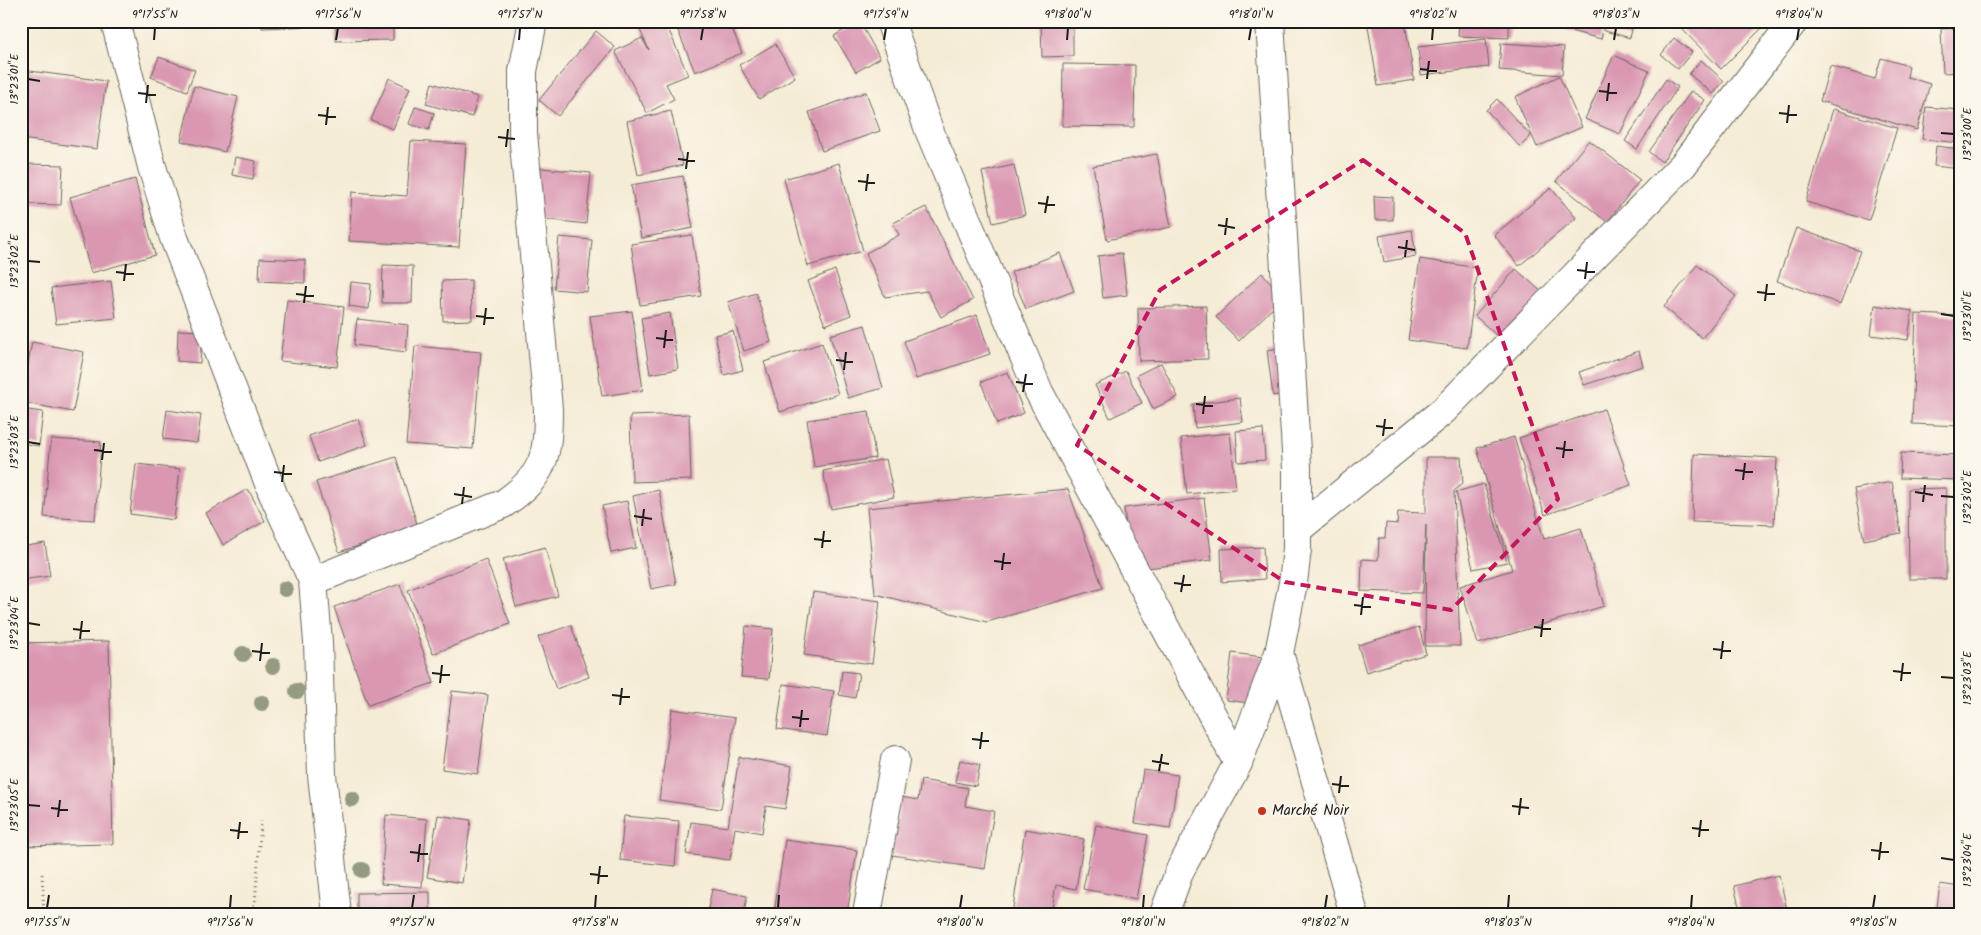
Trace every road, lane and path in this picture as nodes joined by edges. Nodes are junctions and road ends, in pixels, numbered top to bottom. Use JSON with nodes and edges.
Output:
{"nodes":[{"id":1,"x":115,"y":21,"type":"edge"},
{"id":2,"x":533,"y":21,"type":"edge"},
{"id":3,"x":890,"y":21,"type":"edge"},
{"id":4,"x":1270,"y":21,"type":"edge"},
{"id":5,"x":1794,"y":21,"type":"edge"},
{"id":6,"x":1297,"y":530,"type":"junction"},
{"id":7,"x":313,"y":581,"type":"junction"},
{"id":8,"x":1279,"y":653,"type":"junction"},
{"id":9,"x":896,"y":760,"type":"dead end"},
{"id":10,"x":1238,"y":763,"type":"junction"},
{"id":11,"x":262,"y":821,"type":"dead end"},
{"id":12,"x":42,"y":874,"type":"dead end"},
{"id":13,"x":44,"y":914,"type":"edge"},
{"id":14,"x":248,"y":914,"type":"edge"},
{"id":15,"x":337,"y":914,"type":"edge"},
{"id":16,"x":867,"y":914,"type":"edge"},
{"id":17,"x":1164,"y":914,"type":"edge"},
{"id":18,"x":1354,"y":914,"type":"edge"}],
"edges":[{"from":1,"to":7,"type":"street"},
{"from":2,"to":7,"type":"street"},
{"from":3,"to":10,"type":"street"},
{"from":4,"to":6,"type":"street"},
{"from":5,"to":6,"type":"street"},
{"from":6,"to":8,"type":"street"},
{"from":7,"to":15,"type":"street"},
{"from":8,"to":10,"type":"street"},
{"from":8,"to":18,"type":"street"},
{"from":9,"to":16,"type":"street"},
{"from":10,"to":17,"type":"street"},
{"from":11,"to":14,"type":"path"},
{"from":12,"to":13,"type":"path"}]}
